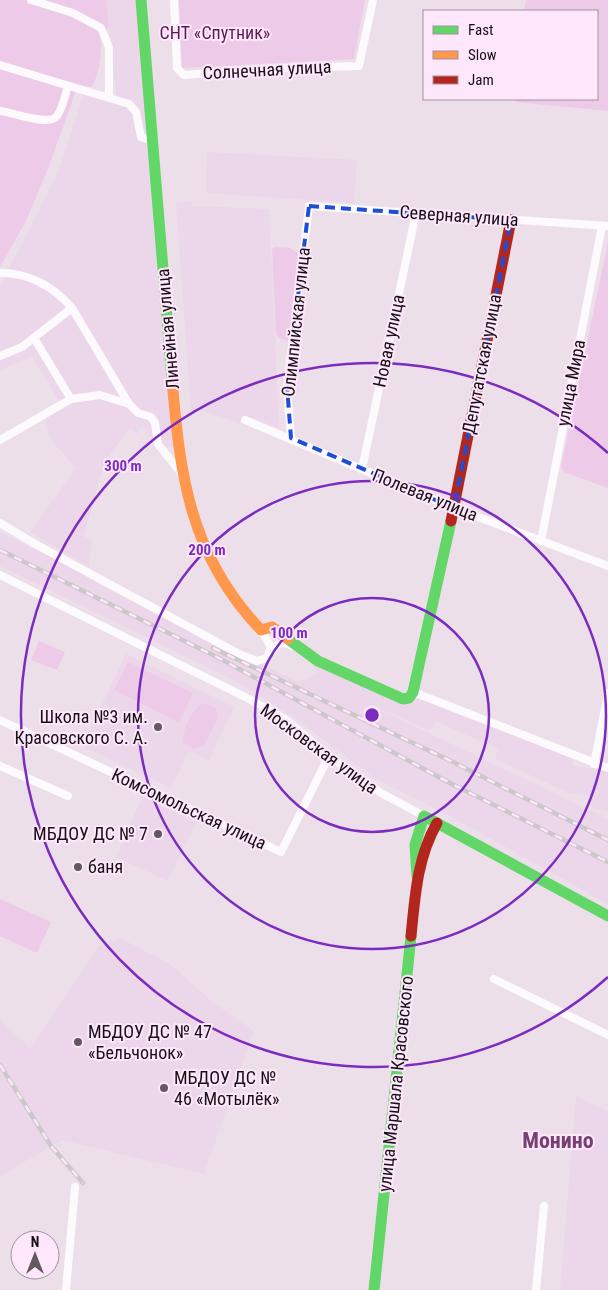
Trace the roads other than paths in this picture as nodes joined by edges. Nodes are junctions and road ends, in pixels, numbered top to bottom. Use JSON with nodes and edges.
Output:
{"nodes":[{"id":1,"x":31,"y":0,"type":"edge"},
{"id":2,"x":141,"y":0,"type":"edge"},
{"id":3,"x":174,"y":0,"type":"edge"},
{"id":4,"x":373,"y":0,"type":"edge"},
{"id":5,"x":0,"y":65,"type":"edge"},
{"id":6,"x":68,"y":86,"type":"junction"},
{"id":7,"x":109,"y":98,"type":"junction"},
{"id":8,"x":0,"y":111,"type":"edge"},
{"id":9,"x":153,"y":141,"type":"junction"},
{"id":10,"x":309,"y":206,"type":"joint"},
{"id":11,"x":416,"y":213,"type":"junction"},
{"id":12,"x":511,"y":220,"type":"junction"},
{"id":13,"x":605,"y":226,"type":"edge"},
{"id":14,"x":0,"y":273,"type":"edge"},
{"id":15,"x":72,"y":308,"type":"junction"},
{"id":16,"x":34,"y":338,"type":"junction"},
{"id":17,"x":0,"y":356,"type":"edge"},
{"id":18,"x":72,"y":399,"type":"junction"},
{"id":19,"x":129,"y":404,"type":"junction"},
{"id":20,"x":244,"y":420,"type":"dead end"},
{"id":21,"x":291,"y":438,"type":"junction"},
{"id":22,"x":0,"y":440,"type":"edge"},
{"id":23,"x":362,"y":469,"type":"junction"},
{"id":24,"x":181,"y":473,"type":"junction"},
{"id":25,"x":454,"y":508,"type":"junction"},
{"id":26,"x":0,"y":523,"type":"edge"},
{"id":27,"x":541,"y":540,"type":"junction"},
{"id":28,"x":608,"y":566,"type":"edge"},
{"id":29,"x":0,"y":575,"type":"edge"},
{"id":30,"x":265,"y":630,"type":"junction"},
{"id":31,"x":301,"y":650,"type":"junction"},
{"id":32,"x":270,"y":652,"type":"junction"},
{"id":33,"x":414,"y":692,"type":"junction"},
{"id":34,"x":608,"y":693,"type":"edge"},
{"id":35,"x":0,"y":720,"type":"edge"},
{"id":36,"x":329,"y":756,"type":"junction"},
{"id":37,"x":594,"y":764,"type":"junction"},
{"id":38,"x":0,"y":766,"type":"edge"},
{"id":39,"x":608,"y":768,"type":"edge"},
{"id":40,"x":68,"y":796,"type":"dead end"},
{"id":41,"x":424,"y":816,"type":"junction"},
{"id":42,"x":437,"y":823,"type":"junction"},
{"id":43,"x":417,"y":878,"type":"junction"},
{"id":44,"x":608,"y":916,"type":"edge"},
{"id":45,"x":494,"y":980,"type":"dead end"},
{"id":46,"x":608,"y":1035,"type":"edge"},
{"id":47,"x":74,"y":1187,"type":"dead end"},
{"id":48,"x":544,"y":1206,"type":"dead end"},
{"id":49,"x":66,"y":1290,"type":"edge"},
{"id":50,"x":374,"y":1290,"type":"edge"},
{"id":51,"x":536,"y":1290,"type":"edge"}],
"edges":[{"from":1,"to":7,"type":"street"},
{"from":2,"to":9,"type":"street","name":"Линейная улица"},
{"from":3,"to":4,"type":"street","name":"Солнечная улица"},
{"from":5,"to":6,"type":"street"},
{"from":6,"to":7,"type":"street"},
{"from":6,"to":8,"type":"street"},
{"from":7,"to":9,"type":"street"},
{"from":9,"to":24,"type":"street","name":"Линейная улица"},
{"from":10,"to":11,"type":"street","name":"Северная улица"},
{"from":10,"to":21,"type":"street","name":"Олимпийская улица"},
{"from":11,"to":12,"type":"street","name":"Северная улица"},
{"from":11,"to":23,"type":"street","name":"Новая улица"},
{"from":12,"to":13,"type":"street","name":"Северная улица"},
{"from":12,"to":25,"type":"street","name":"Депутатская улица"},
{"from":13,"to":27,"type":"street","name":"улица Мира"},
{"from":14,"to":15,"type":"street"},
{"from":15,"to":16,"type":"street"},
{"from":15,"to":19,"type":"street"},
{"from":16,"to":17,"type":"street"},
{"from":16,"to":18,"type":"street"},
{"from":18,"to":19,"type":"street"},
{"from":18,"to":22,"type":"street"},
{"from":19,"to":24,"type":"street"},
{"from":20,"to":21,"type":"street","name":"Полевая улица"},
{"from":21,"to":23,"type":"street","name":"Полевая улица"},
{"from":23,"to":25,"type":"street","name":"Полевая улица"},
{"from":24,"to":30,"type":"street","name":"Линейная улица"},
{"from":25,"to":27,"type":"street","name":"Полевая улица"},
{"from":25,"to":33,"type":"street","name":"Депутатская улица"},
{"from":26,"to":32,"type":"street"},
{"from":27,"to":28,"type":"street","name":"Полевая улица"},
{"from":29,"to":36,"type":"street","name":"Московская улица"},
{"from":30,"to":31,"type":"street","name":"Линейная улица"},
{"from":30,"to":32,"type":"street"},
{"from":31,"to":32,"type":"street"},
{"from":31,"to":33,"type":"street","name":"Линейная улица"},
{"from":33,"to":37,"type":"street"},
{"from":34,"to":37,"type":"street"},
{"from":35,"to":36,"type":"street","name":"Комсомольская улица"},
{"from":36,"to":41,"type":"street","name":"Московская улица"},
{"from":37,"to":39,"type":"street"},
{"from":38,"to":40,"type":"street"},
{"from":41,"to":42,"type":"street","name":"Московская улица"},
{"from":41,"to":43,"type":"street","name":"улица Маршала Красовского"},
{"from":42,"to":43,"type":"street","name":"улица Маршала Красовского"},
{"from":42,"to":44,"type":"street","name":"Московская улица"},
{"from":43,"to":50,"type":"street","name":"улица Маршала Красовского"},
{"from":45,"to":46,"type":"street"},
{"from":47,"to":49,"type":"street"},
{"from":48,"to":51,"type":"street"}]}
